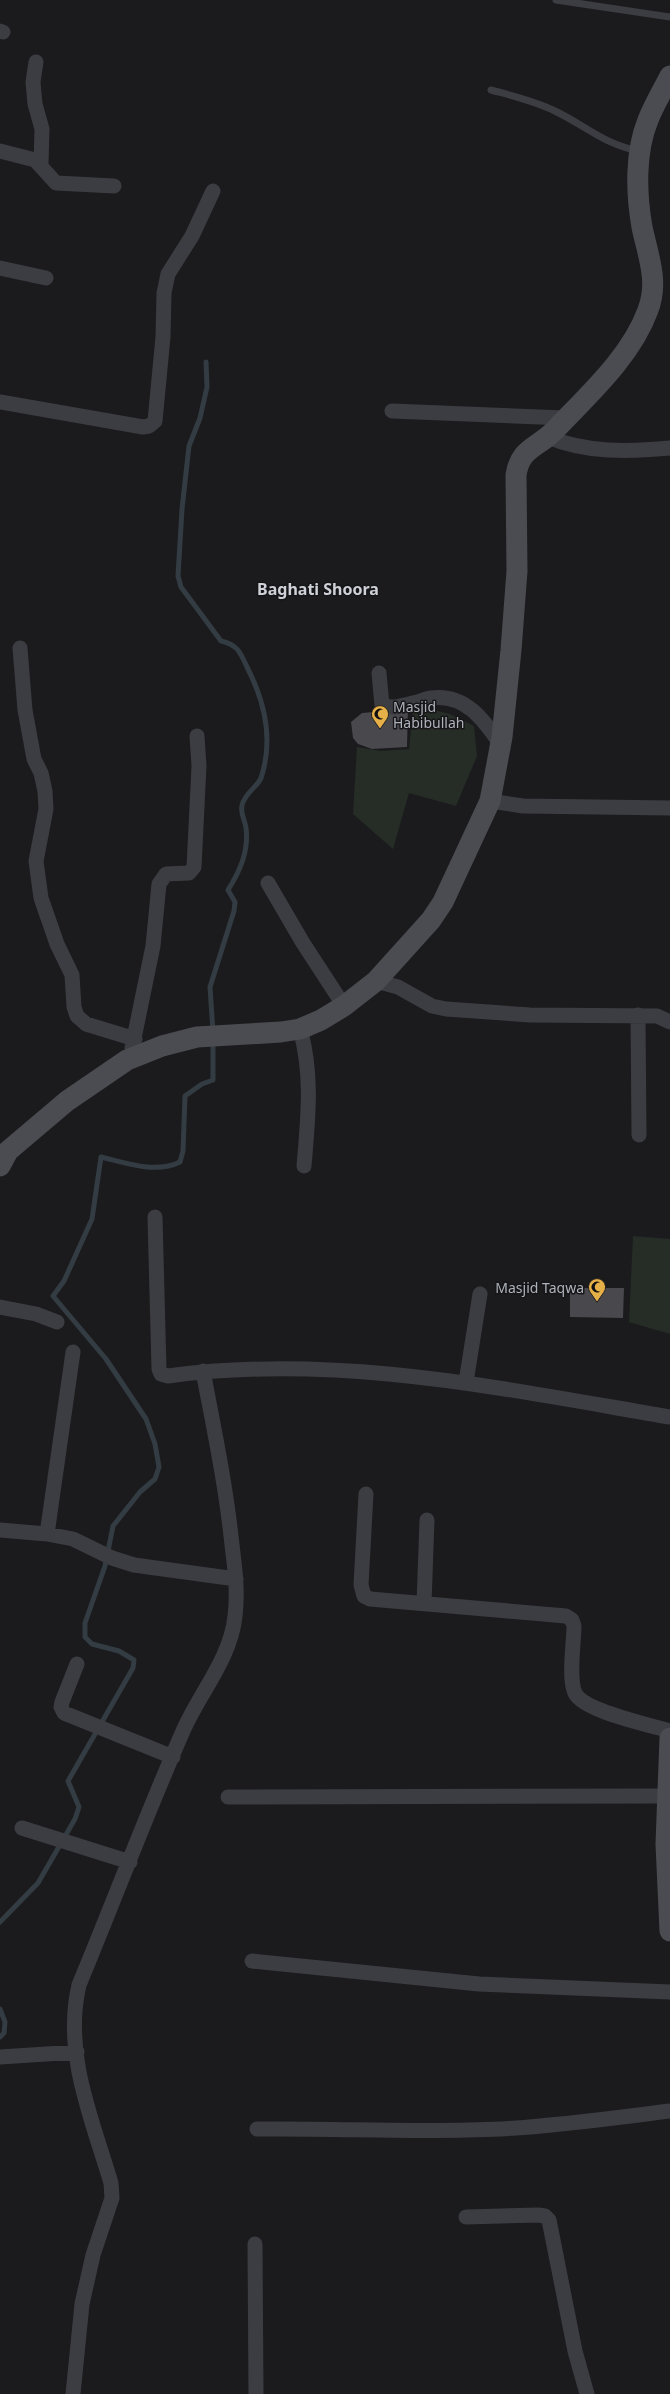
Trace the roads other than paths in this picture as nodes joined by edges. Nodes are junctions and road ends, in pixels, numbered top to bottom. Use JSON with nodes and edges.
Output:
{"nodes":[{"id":1,"x":556,"y":0,"type":"edge"},
{"id":2,"x":670,"y":17,"type":"edge"},
{"id":3,"x":36,"y":62,"type":"dead end"},
{"id":4,"x":670,"y":76,"type":"edge"},
{"id":5,"x":491,"y":90,"type":"dead end"},
{"id":6,"x":0,"y":150,"type":"edge"},
{"id":7,"x":640,"y":151,"type":"junction"},
{"id":8,"x":41,"y":164,"type":"junction"},
{"id":9,"x":114,"y":186,"type":"dead end"},
{"id":10,"x":213,"y":191,"type":"dead end"},
{"id":11,"x":0,"y":268,"type":"edge"},
{"id":12,"x":46,"y":278,"type":"dead end"},
{"id":13,"x":0,"y":402,"type":"edge"},
{"id":14,"x":392,"y":411,"type":"dead end"},
{"id":15,"x":565,"y":418,"type":"junction"},
{"id":16,"x":548,"y":437,"type":"junction"},
{"id":17,"x":670,"y":448,"type":"edge"},
{"id":18,"x":20,"y":648,"type":"dead end"},
{"id":19,"x":380,"y":673,"type":"dead end"},
{"id":20,"x":197,"y":736,"type":"dead end"},
{"id":21,"x":501,"y":745,"type":"junction"},
{"id":22,"x":490,"y":801,"type":"junction"},
{"id":23,"x":670,"y":808,"type":"edge"},
{"id":24,"x":268,"y":883,"type":"dead end"},
{"id":25,"x":376,"y":981,"type":"junction"},
{"id":26,"x":344,"y":1006,"type":"junction"},
{"id":27,"x":638,"y":1015,"type":"junction"},
{"id":28,"x":670,"y":1022,"type":"edge"},
{"id":29,"x":300,"y":1029,"type":"junction"},
{"id":30,"x":135,"y":1039,"type":"junction"},
{"id":31,"x":127,"y":1060,"type":"junction"},
{"id":32,"x":638,"y":1135,"type":"dead end"},
{"id":33,"x":3,"y":1154,"type":"edge"},
{"id":34,"x":304,"y":1166,"type":"dead end"},
{"id":35,"x":155,"y":1217,"type":"dead end"},
{"id":36,"x":480,"y":1294,"type":"dead end"},
{"id":37,"x":0,"y":1307,"type":"edge"},
{"id":38,"x":57,"y":1322,"type":"dead end"},
{"id":39,"x":73,"y":1352,"type":"dead end"},
{"id":40,"x":203,"y":1371,"type":"junction"},
{"id":41,"x":466,"y":1382,"type":"junction"},
{"id":42,"x":670,"y":1417,"type":"edge"},
{"id":43,"x":366,"y":1494,"type":"dead end"},
{"id":44,"x":427,"y":1520,"type":"dead end"},
{"id":45,"x":0,"y":1530,"type":"edge"},
{"id":46,"x":47,"y":1534,"type":"junction"},
{"id":47,"x":236,"y":1580,"type":"junction"},
{"id":48,"x":424,"y":1604,"type":"junction"},
{"id":49,"x":77,"y":1664,"type":"dead end"},
{"id":50,"x":670,"y":1731,"type":"edge"},
{"id":51,"x":670,"y":1738,"type":"edge"},
{"id":52,"x":173,"y":1757,"type":"junction"},
{"id":53,"x":667,"y":1796,"type":"junction"},
{"id":54,"x":228,"y":1797,"type":"dead end"},
{"id":55,"x":22,"y":1828,"type":"dead end"},
{"id":56,"x":668,"y":1859,"type":"edge"},
{"id":57,"x":130,"y":1862,"type":"junction"},
{"id":58,"x":670,"y":1931,"type":"edge"},
{"id":59,"x":252,"y":1961,"type":"dead end"},
{"id":60,"x":670,"y":1992,"type":"edge"},
{"id":61,"x":77,"y":2052,"type":"junction"},
{"id":62,"x":0,"y":2057,"type":"edge"},
{"id":63,"x":670,"y":2111,"type":"edge"},
{"id":64,"x":258,"y":2129,"type":"dead end"},
{"id":65,"x":466,"y":2217,"type":"dead end"},
{"id":66,"x":255,"y":2244,"type":"dead end"},
{"id":67,"x":73,"y":2394,"type":"edge"},
{"id":68,"x":256,"y":2394,"type":"edge"},
{"id":69,"x":587,"y":2394,"type":"edge"}],
"edges":[{"from":1,"to":2,"type":"lane"},
{"from":3,"to":8,"type":"street"},
{"from":4,"to":7,"type":"street"},
{"from":5,"to":7,"type":"lane"},
{"from":6,"to":8,"type":"street"},
{"from":7,"to":15,"type":"street"},
{"from":8,"to":9,"type":"street"},
{"from":10,"to":13,"type":"street"},
{"from":11,"to":12,"type":"street"},
{"from":14,"to":15,"type":"street"},
{"from":15,"to":16,"type":"street"},
{"from":16,"to":17,"type":"street"},
{"from":16,"to":21,"type":"street"},
{"from":18,"to":30,"type":"street"},
{"from":19,"to":21,"type":"street"},
{"from":20,"to":30,"type":"street"},
{"from":21,"to":22,"type":"street"},
{"from":22,"to":23,"type":"street"},
{"from":22,"to":25,"type":"street"},
{"from":24,"to":26,"type":"street"},
{"from":25,"to":26,"type":"street"},
{"from":25,"to":27,"type":"street"},
{"from":26,"to":29,"type":"street"},
{"from":27,"to":28,"type":"street"},
{"from":27,"to":32,"type":"street"},
{"from":29,"to":31,"type":"street"},
{"from":29,"to":34,"type":"street"},
{"from":30,"to":31,"type":"street"},
{"from":31,"to":33,"type":"street"},
{"from":35,"to":40,"type":"street"},
{"from":36,"to":41,"type":"street"},
{"from":37,"to":38,"type":"street"},
{"from":39,"to":46,"type":"street"},
{"from":40,"to":41,"type":"street"},
{"from":40,"to":47,"type":"street"},
{"from":41,"to":42,"type":"street"},
{"from":43,"to":48,"type":"street"},
{"from":44,"to":48,"type":"street"},
{"from":45,"to":46,"type":"street"},
{"from":46,"to":47,"type":"street"},
{"from":47,"to":52,"type":"street"},
{"from":48,"to":50,"type":"street"},
{"from":49,"to":52,"type":"street"},
{"from":51,"to":53,"type":"street"},
{"from":52,"to":57,"type":"street"},
{"from":53,"to":54,"type":"street"},
{"from":53,"to":56,"type":"street"},
{"from":55,"to":57,"type":"street"},
{"from":56,"to":58,"type":"street"},
{"from":57,"to":61,"type":"street"},
{"from":59,"to":60,"type":"street"},
{"from":61,"to":62,"type":"street"},
{"from":61,"to":67,"type":"street"},
{"from":63,"to":64,"type":"street"},
{"from":65,"to":69,"type":"street"},
{"from":66,"to":68,"type":"street"}]}
